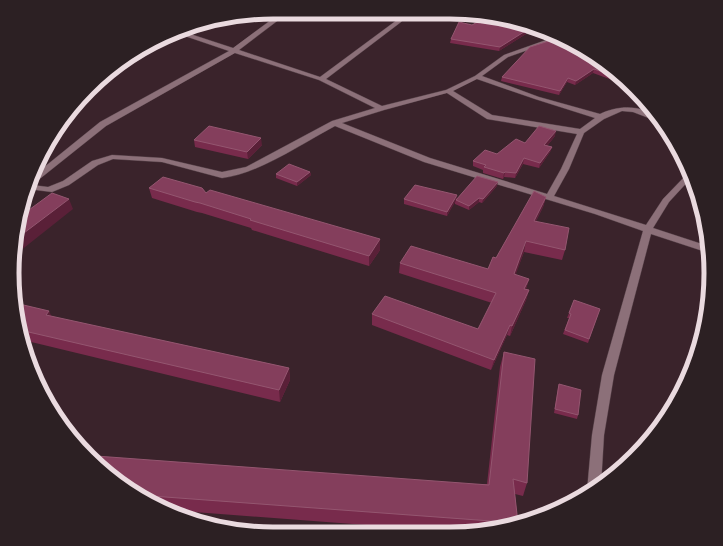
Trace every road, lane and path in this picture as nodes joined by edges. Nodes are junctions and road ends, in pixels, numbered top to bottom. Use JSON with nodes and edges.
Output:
{"nodes":[{"id":1,"x":277,"y":19,"type":"edge"},
{"id":2,"x":401,"y":19,"type":"edge"},
{"id":3,"x":494,"y":23,"type":"edge"},
{"id":4,"x":497,"y":24,"type":"edge"},
{"id":5,"x":504,"y":26,"type":"edge"},
{"id":6,"x":185,"y":34,"type":"edge"},
{"id":7,"x":536,"y":34,"type":"edge"},
{"id":8,"x":551,"y":40,"type":"edge"},
{"id":9,"x":235,"y":50,"type":"junction"},
{"id":10,"x":477,"y":77,"type":"junction"},
{"id":11,"x":321,"y":79,"type":"junction"},
{"id":12,"x":448,"y":91,"type":"junction"},
{"id":13,"x":381,"y":108,"type":"junction"},
{"id":14,"x":650,"y":116,"type":"edge"},
{"id":15,"x":600,"y":117,"type":"junction"},
{"id":16,"x":335,"y":123,"type":"junction"},
{"id":17,"x":581,"y":132,"type":"junction"},
{"id":18,"x":38,"y":177,"type":"edge"},
{"id":19,"x":686,"y":179,"type":"edge"},
{"id":20,"x":33,"y":188,"type":"edge"},
{"id":21,"x":550,"y":196,"type":"junction"},
{"id":22,"x":648,"y":229,"type":"junction"},
{"id":23,"x":702,"y":248,"type":"edge"},
{"id":24,"x":595,"y":482,"type":"edge"}],
"edges":[{"from":1,"to":9,"type":"street"},
{"from":2,"to":11,"type":"street"},
{"from":3,"to":4,"type":"street"},
{"from":5,"to":7,"type":"street"},
{"from":6,"to":9,"type":"street"},
{"from":8,"to":10,"type":"street"},
{"from":9,"to":11,"type":"street"},
{"from":9,"to":18,"type":"street"},
{"from":10,"to":12,"type":"street"},
{"from":10,"to":15,"type":"street"},
{"from":11,"to":13,"type":"street"},
{"from":12,"to":13,"type":"street"},
{"from":12,"to":17,"type":"street"},
{"from":13,"to":16,"type":"street"},
{"from":14,"to":15,"type":"street"},
{"from":15,"to":17,"type":"street"},
{"from":16,"to":20,"type":"street"},
{"from":16,"to":21,"type":"street"},
{"from":17,"to":21,"type":"street"},
{"from":19,"to":22,"type":"street"},
{"from":21,"to":22,"type":"street"},
{"from":22,"to":23,"type":"street"},
{"from":22,"to":24,"type":"street"}]}
